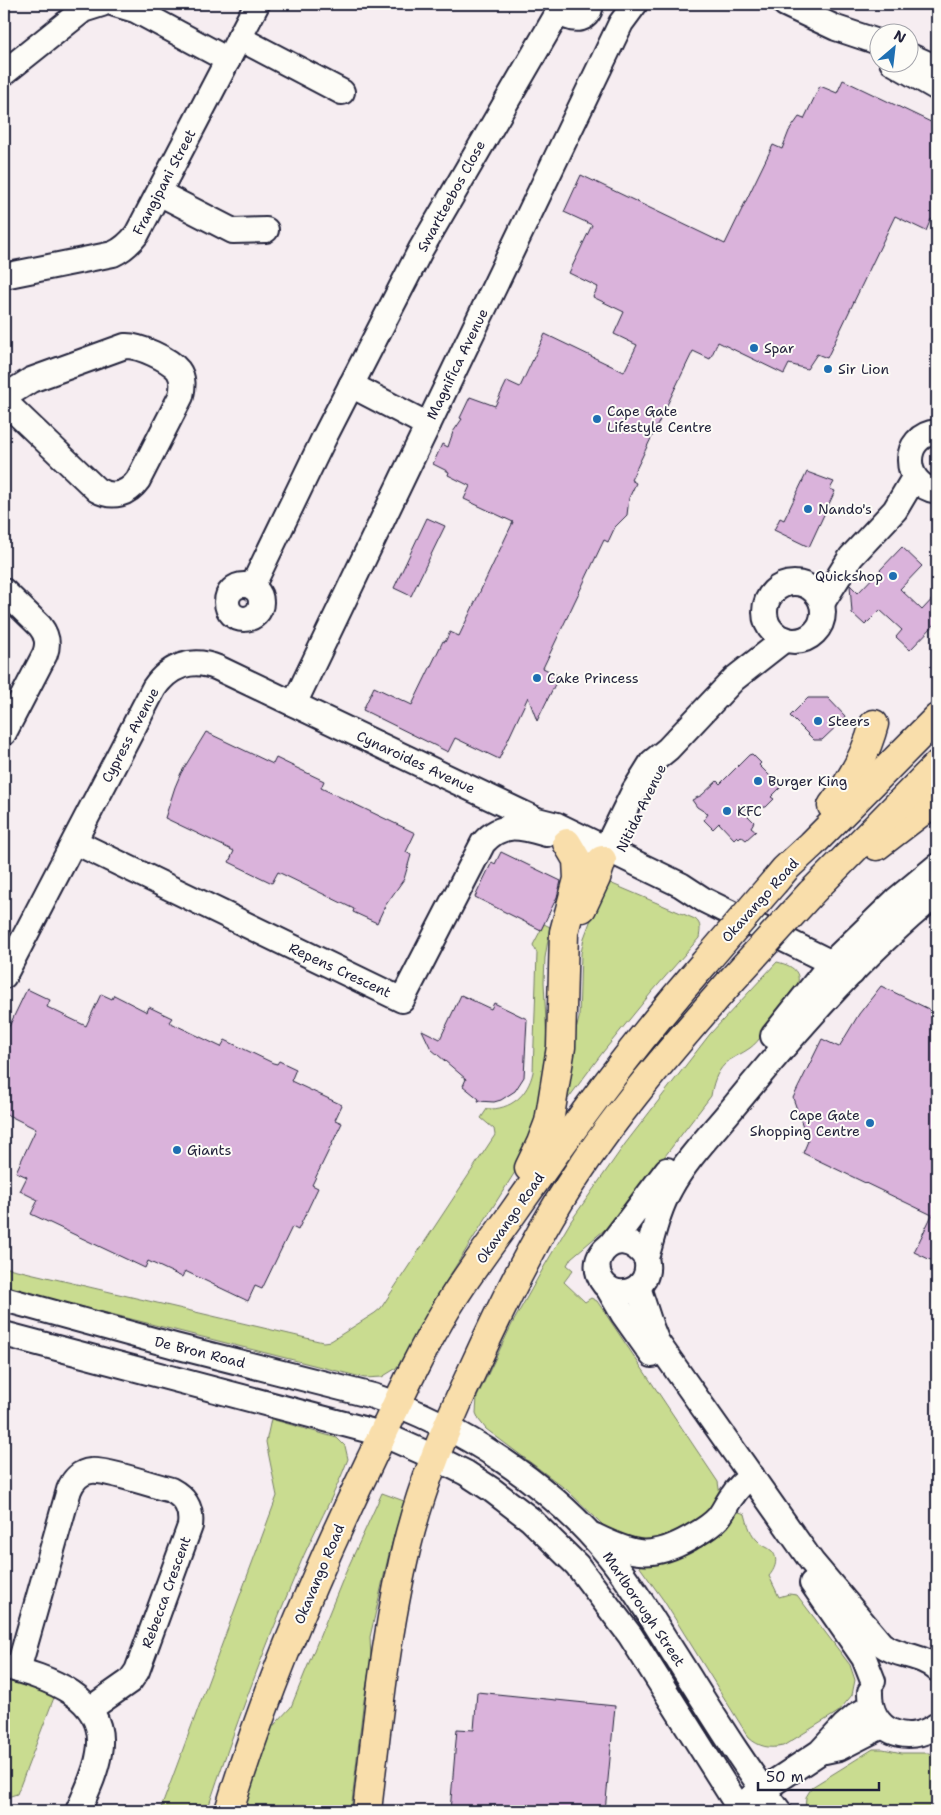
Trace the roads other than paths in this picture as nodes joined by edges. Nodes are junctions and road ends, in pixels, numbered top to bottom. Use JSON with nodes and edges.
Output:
{"nodes":[{"id":1,"x":102,"y":4,"type":"edge"},
{"id":2,"x":115,"y":4,"type":"edge"},
{"id":3,"x":258,"y":4,"type":"edge"},
{"id":4,"x":591,"y":4,"type":"edge"},
{"id":5,"x":635,"y":4,"type":"edge"},
{"id":6,"x":785,"y":4,"type":"edge"},
{"id":7,"x":558,"y":7,"type":"edge"},
{"id":8,"x":623,"y":14,"type":"edge"},
{"id":9,"x":836,"y":28,"type":"junction"},
{"id":10,"x":239,"y":38,"type":"junction"},
{"id":11,"x":868,"y":39,"type":"edge"},
{"id":12,"x":868,"y":49,"type":"edge"},
{"id":13,"x":918,"y":59,"type":"edge"},
{"id":14,"x":228,"y":60,"type":"junction"},
{"id":15,"x":937,"y":68,"type":"edge"},
{"id":16,"x":909,"y":72,"type":"edge"},
{"id":17,"x":4,"y":73,"type":"edge"},
{"id":18,"x":937,"y":88,"type":"edge"},
{"id":19,"x":342,"y":92,"type":"dead end"},
{"id":20,"x":158,"y":193,"type":"junction"},
{"id":21,"x":266,"y":230,"type":"dead end"},
{"id":22,"x":4,"y":276,"type":"edge"},
{"id":23,"x":351,"y":385,"type":"junction"},
{"id":24,"x":4,"y":399,"type":"edge"},
{"id":25,"x":428,"y":425,"type":"junction"},
{"id":26,"x":937,"y":432,"type":"edge"},
{"id":27,"x":926,"y":486,"type":"edge"},
{"id":28,"x":852,"y":557,"type":"junction"},
{"id":29,"x":804,"y":584,"type":"junction"},
{"id":30,"x":252,"y":587,"type":"dead end"},
{"id":31,"x":4,"y":591,"type":"edge"},
{"id":32,"x":822,"y":603,"type":"junction"},
{"id":33,"x":777,"y":632,"type":"junction"},
{"id":34,"x":294,"y":704,"type":"junction"},
{"id":35,"x":937,"y":718,"type":"edge"},
{"id":36,"x":874,"y":724,"type":"dead end"},
{"id":37,"x":4,"y":733,"type":"edge"},
{"id":38,"x":668,"y":749,"type":"junction"},
{"id":39,"x":937,"y":766,"type":"edge"},
{"id":40,"x":634,"y":791,"type":"junction"},
{"id":41,"x":937,"y":800,"type":"edge"},
{"id":42,"x":554,"y":831,"type":"junction"},
{"id":43,"x":75,"y":842,"type":"junction"},
{"id":44,"x":609,"y":857,"type":"junction"},
{"id":45,"x":937,"y":866,"type":"edge"},
{"id":46,"x":834,"y":870,"type":"junction"},
{"id":47,"x":780,"y":875,"type":"junction"},
{"id":48,"x":937,"y":894,"type":"edge"},
{"id":49,"x":564,"y":966,"type":"junction"},
{"id":50,"x":842,"y":967,"type":"junction"},
{"id":51,"x":4,"y":976,"type":"edge"},
{"id":52,"x":611,"y":1244,"type":"junction"},
{"id":53,"x":646,"y":1258,"type":"junction"},
{"id":54,"x":638,"y":1287,"type":"junction"},
{"id":55,"x":608,"y":1288,"type":"junction"},
{"id":56,"x":4,"y":1299,"type":"edge"},
{"id":57,"x":447,"y":1307,"type":"junction"},
{"id":58,"x":4,"y":1334,"type":"edge"},
{"id":59,"x":397,"y":1404,"type":"junction"},
{"id":60,"x":447,"y":1426,"type":"junction"},
{"id":61,"x":382,"y":1434,"type":"junction"},
{"id":62,"x":434,"y":1457,"type":"junction"},
{"id":63,"x":747,"y":1480,"type":"junction"},
{"id":64,"x":589,"y":1534,"type":"junction"},
{"id":65,"x":929,"y":1664,"type":"edge"},
{"id":66,"x":11,"y":1668,"type":"edge"},
{"id":67,"x":873,"y":1681,"type":"junction"},
{"id":68,"x":90,"y":1709,"type":"junction"},
{"id":69,"x":877,"y":1716,"type":"junction"},
{"id":70,"x":937,"y":1725,"type":"edge"},
{"id":71,"x":763,"y":1790,"type":"junction"},
{"id":72,"x":739,"y":1809,"type":"edge"},
{"id":73,"x":78,"y":1811,"type":"edge"},
{"id":74,"x":229,"y":1811,"type":"edge"},
{"id":75,"x":367,"y":1811,"type":"edge"},
{"id":76,"x":779,"y":1811,"type":"edge"}],
"edges":[{"from":1,"to":17,"type":"street"},
{"from":2,"to":14,"type":"street"},
{"from":3,"to":10,"type":"street","name":"Frangipani Street"},
{"from":4,"to":7,"type":"street","name":"Swartteebos Close"},
{"from":5,"to":8,"type":"street","name":"Magnifica Avenue"},
{"from":6,"to":9,"type":"street"},
{"from":7,"to":23,"type":"street","name":"Swartteebos Close"},
{"from":8,"to":25,"type":"street","name":"Magnifica Avenue"},
{"from":9,"to":11,"type":"street"},
{"from":9,"to":12,"type":"street"},
{"from":10,"to":14,"type":"street","name":"Frangipani Street"},
{"from":10,"to":19,"type":"street"},
{"from":13,"to":15,"type":"street"},
{"from":14,"to":20,"type":"street","name":"Frangipani Street"},
{"from":16,"to":18,"type":"street"},
{"from":20,"to":21,"type":"street"},
{"from":20,"to":22,"type":"street","name":"Frangipani Street"},
{"from":23,"to":25,"type":"street"},
{"from":23,"to":30,"type":"street","name":"Swartteebos Close"},
{"from":24,"to":24,"type":"street"},
{"from":25,"to":34,"type":"street","name":"Magnifica Avenue"},
{"from":26,"to":27,"type":"street"},
{"from":27,"to":28,"type":"street"},
{"from":28,"to":29,"type":"street"},
{"from":28,"to":32,"type":"street"},
{"from":29,"to":32,"type":"street"},
{"from":29,"to":33,"type":"street"},
{"from":31,"to":37,"type":"street"},
{"from":32,"to":33,"type":"street"},
{"from":33,"to":38,"type":"street","name":"Nitida Avenue"},
{"from":34,"to":42,"type":"street","name":"Cynaroides Avenue"},
{"from":34,"to":43,"type":"street","name":"Cypress Avenue"},
{"from":35,"to":47,"type":"main road","name":"Okavango Road"},
{"from":36,"to":47,"type":"main road"},
{"from":38,"to":40,"type":"street","name":"Nitida Avenue"},
{"from":38,"to":44,"type":"street","name":"Nitida Avenue"},
{"from":39,"to":46,"type":"main road"},
{"from":40,"to":42,"type":"street","name":"Nitida Avenue"},
{"from":40,"to":44,"type":"street","name":"Nitida Avenue"},
{"from":41,"to":46,"type":"main road"},
{"from":42,"to":43,"type":"street","name":"Repens Crescent"},
{"from":42,"to":44,"type":"street","name":"Cynaroides Avenue"},
{"from":42,"to":49,"type":"main road"},
{"from":43,"to":51,"type":"street","name":"Cypress Avenue"},
{"from":44,"to":49,"type":"main road"},
{"from":44,"to":50,"type":"street","name":"Cynaroides Avenue"},
{"from":45,"to":50,"type":"street"},
{"from":46,"to":60,"type":"main road","bridge":true},
{"from":47,"to":57,"type":"main road","name":"Okavango Road","bridge":true},
{"from":48,"to":50,"type":"street"},
{"from":49,"to":57,"type":"main road"},
{"from":50,"to":52,"type":"street"},
{"from":50,"to":53,"type":"street"},
{"from":52,"to":53,"type":"street"},
{"from":52,"to":55,"type":"street"},
{"from":53,"to":54,"type":"street"},
{"from":54,"to":55,"type":"street"},
{"from":54,"to":63,"type":"street"},
{"from":55,"to":63,"type":"street"},
{"from":56,"to":59,"type":"street","name":"De Bron Road"},
{"from":57,"to":59,"type":"main road","name":"Okavango Road"},
{"from":58,"to":61,"type":"street"},
{"from":59,"to":60,"type":"street","name":"De Bron Road"},
{"from":59,"to":61,"type":"main road","name":"Okavango Road"},
{"from":60,"to":62,"type":"main road"},
{"from":60,"to":64,"type":"street","name":"Marlborough Street"},
{"from":61,"to":62,"type":"street","name":"Marlborough Street"},
{"from":61,"to":74,"type":"main road","name":"Okavango Road"},
{"from":62,"to":72,"type":"street","name":"Marlborough Street"},
{"from":62,"to":75,"type":"main road"},
{"from":63,"to":64,"type":"street"},
{"from":63,"to":65,"type":"street"},
{"from":63,"to":67,"type":"street"},
{"from":64,"to":71,"type":"street","name":"Marlborough Street"},
{"from":65,"to":67,"type":"street"},
{"from":66,"to":68,"type":"street"},
{"from":66,"to":68,"type":"street","name":"Rebecca Crescent"},
{"from":67,"to":69,"type":"street"},
{"from":68,"to":73,"type":"street"},
{"from":69,"to":70,"type":"street"},
{"from":69,"to":71,"type":"street"},
{"from":71,"to":72,"type":"street"},
{"from":71,"to":76,"type":"street","name":"Marlborough Street"}]}
